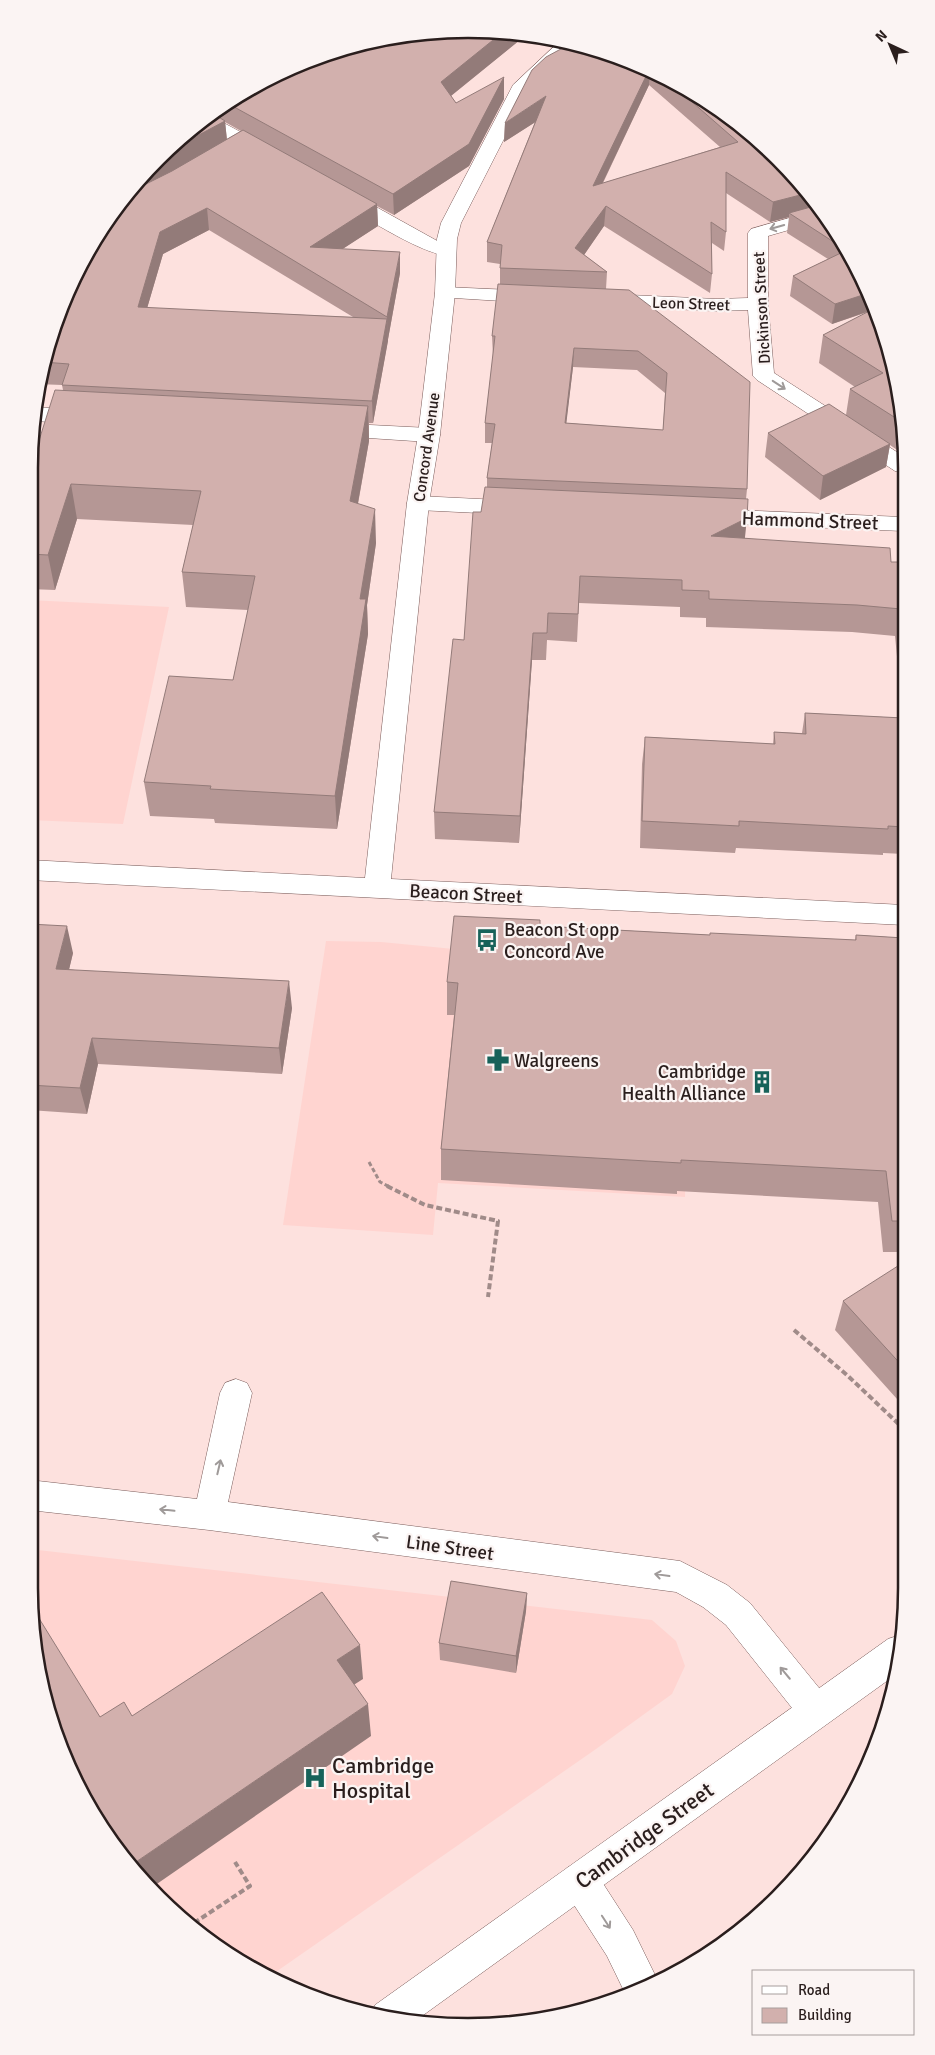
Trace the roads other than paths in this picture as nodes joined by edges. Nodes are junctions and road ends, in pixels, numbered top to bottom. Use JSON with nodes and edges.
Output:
{"nodes":[{"id":1,"x":562,"y":48,"type":"edge"},
{"id":2,"x":211,"y":123,"type":"edge"},
{"id":3,"x":244,"y":142,"type":"junction"},
{"id":4,"x":223,"y":152,"type":"edge"},
{"id":5,"x":277,"y":160,"type":"edge"},
{"id":6,"x":327,"y":188,"type":"edge"},
{"id":7,"x":816,"y":216,"type":"edge"},
{"id":8,"x":446,"y":251,"type":"junction"},
{"id":9,"x":445,"y":293,"type":"junction"},
{"id":10,"x":553,"y":298,"type":"edge"},
{"id":11,"x":592,"y":299,"type":"edge"},
{"id":12,"x":758,"y":304,"type":"junction"},
{"id":13,"x":41,"y":414,"type":"edge"},
{"id":14,"x":102,"y":418,"type":"edge"},
{"id":15,"x":308,"y":429,"type":"edge"},
{"id":16,"x":429,"y":435,"type":"junction"},
{"id":17,"x":898,"y":463,"type":"edge"},
{"id":18,"x":418,"y":503,"type":"junction"},
{"id":19,"x":536,"y":509,"type":"edge"},
{"id":20,"x":685,"y":515,"type":"edge"},
{"id":21,"x":898,"y":524,"type":"edge"},
{"id":22,"x":38,"y":870,"type":"edge"},
{"id":23,"x":377,"y":888,"type":"junction"},
{"id":24,"x":898,"y":915,"type":"edge"},
{"id":25,"x":236,"y":1393,"type":"dead end"},
{"id":26,"x":38,"y":1496,"type":"edge"},
{"id":27,"x":209,"y":1514,"type":"junction"},
{"id":28,"x":892,"y":1657,"type":"edge"},
{"id":29,"x":816,"y":1711,"type":"junction"},
{"id":30,"x":580,"y":1881,"type":"junction"},
{"id":31,"x":639,"y":1982,"type":"edge"},
{"id":32,"x":397,"y":2011,"type":"edge"}],
"edges":[{"from":1,"to":8,"type":"main road","name":"Concord Avenue"},
{"from":2,"to":3,"type":"main road"},
{"from":3,"to":4,"type":"main road"},
{"from":3,"to":5,"type":"main road"},
{"from":6,"to":8,"type":"main road"},
{"from":7,"to":12,"type":"main road","name":"Dickinson Street","one_way":true},
{"from":8,"to":9,"type":"main road","name":"Concord Avenue"},
{"from":9,"to":10,"type":"main road"},
{"from":9,"to":16,"type":"main road","name":"Concord Avenue"},
{"from":11,"to":12,"type":"main road","name":"Leon Street"},
{"from":12,"to":17,"type":"main road","name":"Dickinson Street","one_way":true},
{"from":13,"to":14,"type":"main road"},
{"from":15,"to":16,"type":"main road"},
{"from":16,"to":18,"type":"main road","name":"Concord Avenue"},
{"from":18,"to":19,"type":"main road"},
{"from":18,"to":23,"type":"main road","name":"Concord Avenue"},
{"from":20,"to":21,"type":"main road","name":"Hammond Street"},
{"from":22,"to":23,"type":"main road","name":"Beacon Street"},
{"from":23,"to":24,"type":"main road","name":"Beacon Street"},
{"from":27,"to":25,"type":"main road","one_way":true},
{"from":27,"to":26,"type":"main road","name":"Line Street","one_way":true},
{"from":29,"to":27,"type":"main road","name":"Line Street","one_way":true},
{"from":28,"to":29,"type":"main road","name":"Cambridge Street"},
{"from":29,"to":30,"type":"main road","name":"Cambridge Street"},
{"from":30,"to":31,"type":"main road","one_way":true},
{"from":30,"to":32,"type":"main road","name":"Cambridge Street"}]}
